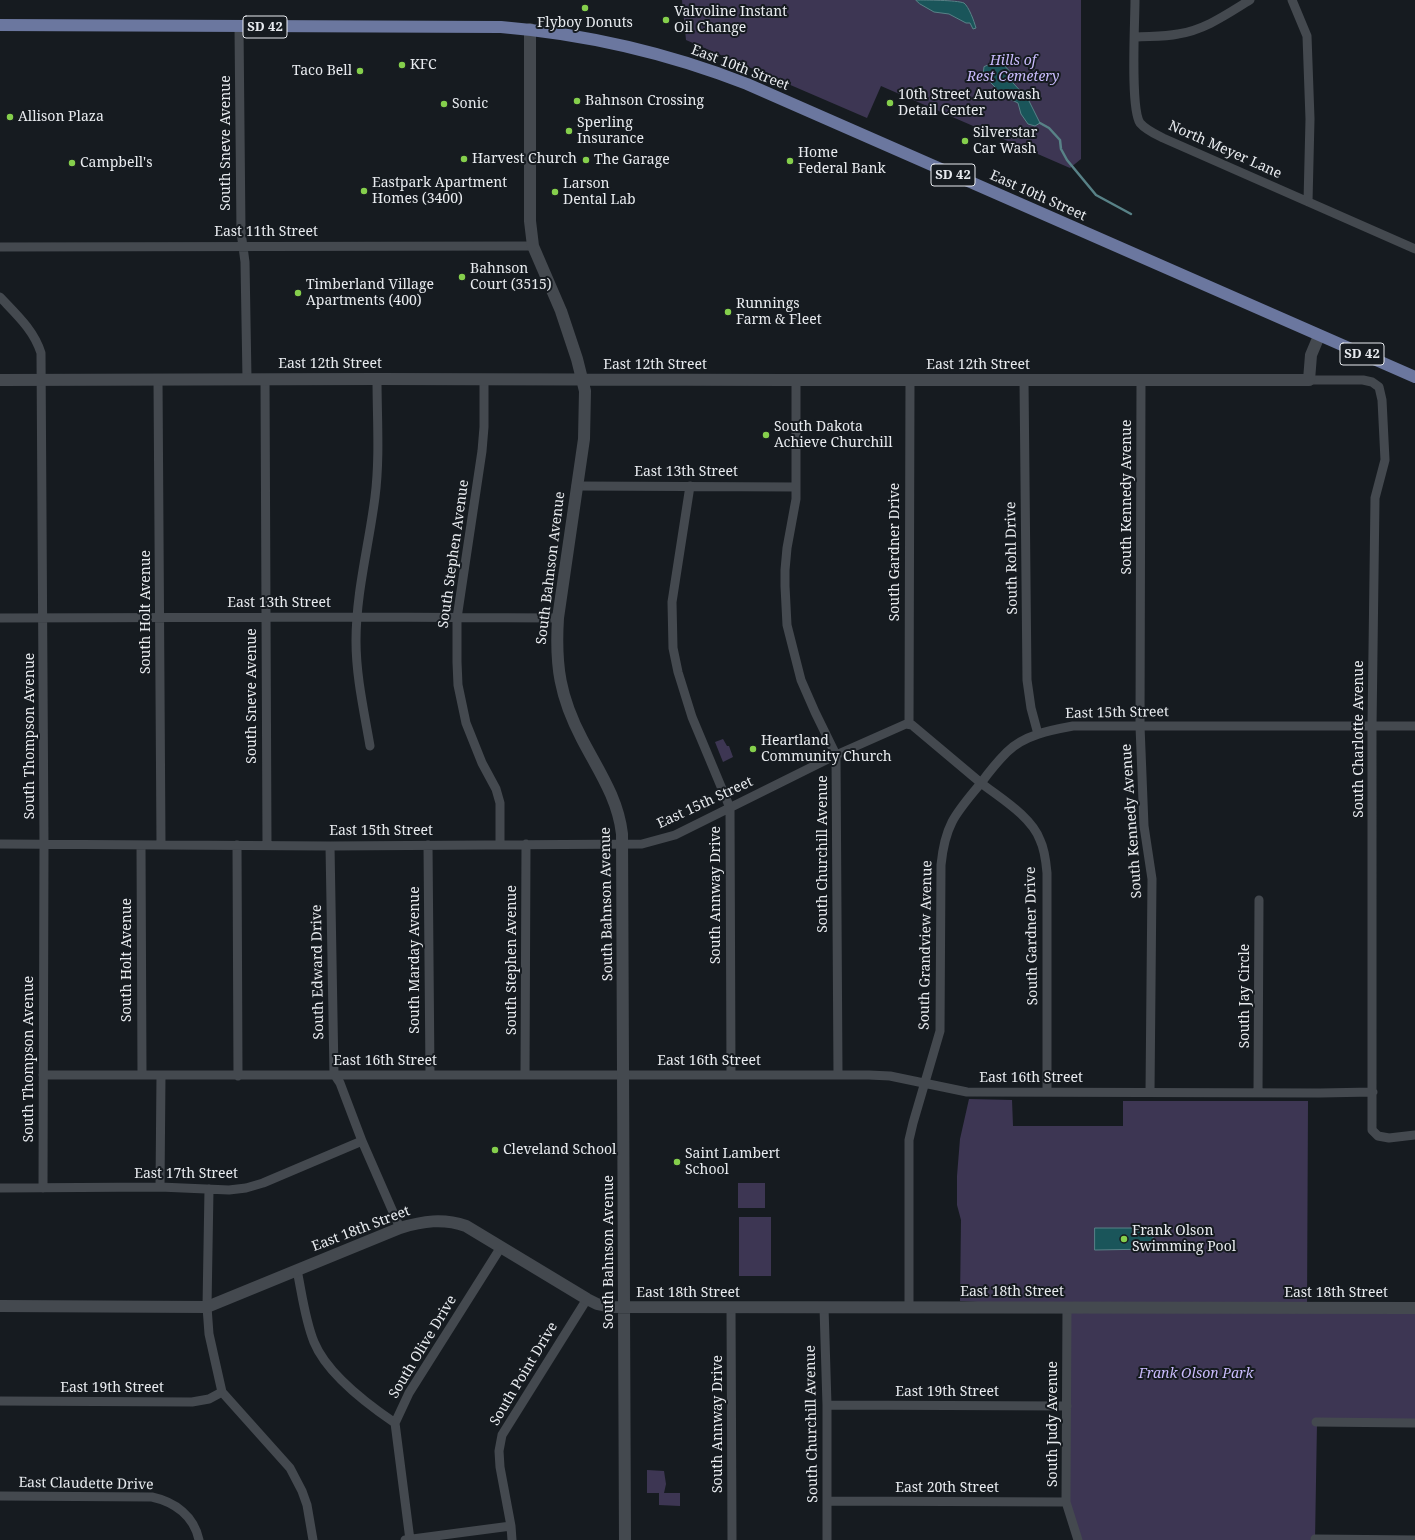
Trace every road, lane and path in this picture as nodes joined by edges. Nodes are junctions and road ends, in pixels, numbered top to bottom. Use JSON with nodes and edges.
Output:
{"nodes":[{"id":1,"x":1134,"y":0,"type":"edge"},
{"id":2,"x":1250,"y":0,"type":"edge"},
{"id":3,"x":1292,"y":0,"type":"edge"},
{"id":4,"x":0,"y":25,"type":"edge"},
{"id":5,"x":239,"y":27,"type":"junction"},
{"id":6,"x":530,"y":29,"type":"junction"},
{"id":7,"x":1135,"y":37,"type":"junction"},
{"id":8,"x":1308,"y":202,"type":"junction"},
{"id":9,"x":0,"y":246,"type":"edge"},
{"id":10,"x":243,"y":246,"type":"junction"},
{"id":11,"x":533,"y":246,"type":"junction"},
{"id":12,"x":1415,"y":248,"type":"edge"},
{"id":13,"x":0,"y":297,"type":"edge"},
{"id":14,"x":1319,"y":336,"type":"junction"},
{"id":15,"x":1415,"y":377,"type":"edge"},
{"id":16,"x":376,"y":378,"type":"junction"},
{"id":17,"x":158,"y":379,"type":"junction"},
{"id":18,"x":247,"y":379,"type":"junction"},
{"id":19,"x":265,"y":379,"type":"junction"},
{"id":20,"x":484,"y":379,"type":"junction"},
{"id":21,"x":583,"y":379,"type":"junction"},
{"id":22,"x":0,"y":380,"type":"edge"},
{"id":23,"x":42,"y":380,"type":"junction"},
{"id":24,"x":796,"y":380,"type":"junction"},
{"id":25,"x":910,"y":380,"type":"junction"},
{"id":26,"x":1024,"y":380,"type":"junction"},
{"id":27,"x":1141,"y":380,"type":"junction"},
{"id":28,"x":1309,"y":380,"type":"junction"},
{"id":29,"x":1379,"y":387,"type":"joint"},
{"id":30,"x":576,"y":486,"type":"junction"},
{"id":31,"x":690,"y":486,"type":"junction"},
{"id":32,"x":796,"y":486,"type":"junction"},
{"id":33,"x":160,"y":617,"type":"junction"},
{"id":34,"x":266,"y":617,"type":"junction"},
{"id":35,"x":357,"y":617,"type":"junction"},
{"id":36,"x":0,"y":618,"type":"edge"},
{"id":37,"x":43,"y":618,"type":"junction"},
{"id":38,"x":457,"y":618,"type":"junction"},
{"id":39,"x":558,"y":618,"type":"junction"},
{"id":40,"x":909,"y":724,"type":"junction"},
{"id":41,"x":1140,"y":726,"type":"junction"},
{"id":42,"x":1415,"y":726,"type":"edge"},
{"id":43,"x":1372,"y":727,"type":"junction"},
{"id":44,"x":1038,"y":734,"type":"junction"},
{"id":45,"x":370,"y":746,"type":"dead end"},
{"id":46,"x":836,"y":755,"type":"junction"},
{"id":47,"x":981,"y":783,"type":"junction"},
{"id":48,"x":730,"y":808,"type":"junction"},
{"id":49,"x":0,"y":844,"type":"edge"},
{"id":50,"x":161,"y":844,"type":"junction"},
{"id":51,"x":526,"y":844,"type":"junction"},
{"id":52,"x":622,"y":844,"type":"junction"},
{"id":53,"x":44,"y":845,"type":"junction"},
{"id":54,"x":141,"y":845,"type":"junction"},
{"id":55,"x":237,"y":845,"type":"junction"},
{"id":56,"x":267,"y":845,"type":"junction"},
{"id":57,"x":428,"y":845,"type":"junction"},
{"id":58,"x":500,"y":845,"type":"junction"},
{"id":59,"x":330,"y":846,"type":"junction"},
{"id":60,"x":1259,"y":900,"type":"dead end"},
{"id":61,"x":334,"y":1074,"type":"junction"},
{"id":62,"x":43,"y":1075,"type":"junction"},
{"id":63,"x":142,"y":1075,"type":"junction"},
{"id":64,"x":161,"y":1075,"type":"junction"},
{"id":65,"x":430,"y":1075,"type":"junction"},
{"id":66,"x":525,"y":1075,"type":"junction"},
{"id":67,"x":623,"y":1075,"type":"junction"},
{"id":68,"x":731,"y":1075,"type":"junction"},
{"id":69,"x":838,"y":1075,"type":"junction"},
{"id":70,"x":238,"y":1076,"type":"junction"},
{"id":71,"x":925,"y":1083,"type":"junction"},
{"id":72,"x":1047,"y":1092,"type":"junction"},
{"id":73,"x":1150,"y":1092,"type":"junction"},
{"id":74,"x":1373,"y":1092,"type":"junction"},
{"id":75,"x":1258,"y":1093,"type":"junction"},
{"id":76,"x":1415,"y":1135,"type":"edge"},
{"id":77,"x":362,"y":1141,"type":"junction"},
{"id":78,"x":160,"y":1187,"type":"junction"},
{"id":79,"x":0,"y":1188,"type":"edge"},
{"id":80,"x":42,"y":1188,"type":"junction"},
{"id":81,"x":209,"y":1189,"type":"junction"},
{"id":82,"x":400,"y":1228,"type":"junction"},
{"id":83,"x":501,"y":1247,"type":"junction"},
{"id":84,"x":296,"y":1270,"type":"junction"},
{"id":85,"x":587,"y":1299,"type":"junction"},
{"id":86,"x":0,"y":1306,"type":"edge"},
{"id":87,"x":207,"y":1307,"type":"junction"},
{"id":88,"x":732,"y":1307,"type":"junction"},
{"id":89,"x":824,"y":1307,"type":"junction"},
{"id":90,"x":1067,"y":1307,"type":"junction"},
{"id":91,"x":624,"y":1308,"type":"junction"},
{"id":92,"x":909,"y":1308,"type":"junction"},
{"id":93,"x":1415,"y":1308,"type":"edge"},
{"id":94,"x":222,"y":1392,"type":"junction"},
{"id":95,"x":0,"y":1401,"type":"edge"},
{"id":96,"x":828,"y":1405,"type":"junction"},
{"id":97,"x":1067,"y":1406,"type":"junction"},
{"id":98,"x":1316,"y":1422,"type":"dead end"},
{"id":99,"x":395,"y":1423,"type":"junction"},
{"id":100,"x":1415,"y":1423,"type":"edge"},
{"id":101,"x":0,"y":1496,"type":"edge"},
{"id":102,"x":827,"y":1502,"type":"junction"},
{"id":103,"x":1066,"y":1502,"type":"junction"},
{"id":104,"x":511,"y":1526,"type":"junction"},
{"id":105,"x":1315,"y":1539,"type":"edge"},
{"id":106,"x":199,"y":1540,"type":"edge"},
{"id":107,"x":313,"y":1540,"type":"edge"},
{"id":108,"x":408,"y":1540,"type":"edge"},
{"id":109,"x":512,"y":1540,"type":"edge"},
{"id":110,"x":625,"y":1540,"type":"edge"},
{"id":111,"x":732,"y":1540,"type":"edge"},
{"id":112,"x":827,"y":1540,"type":"edge"},
{"id":113,"x":1078,"y":1540,"type":"edge"},
{"id":114,"x":1415,"y":1540,"type":"edge"}],
"edges":[{"from":1,"to":7,"type":"street","name":"North Meyer Lane"},
{"from":2,"to":7,"type":"street"},
{"from":3,"to":8,"type":"street"},
{"from":4,"to":5,"type":"main road","name":"East 10th Street","number":"SD 42"},
{"from":5,"to":6,"type":"main road","name":"East 10th Street","number":"SD 42"},
{"from":5,"to":10,"type":"street","name":"South Sneve Avenue"},
{"from":6,"to":11,"type":"street","name":"South Bahnson Avenue"},
{"from":6,"to":14,"type":"main road","name":"East 10th Street","number":"SD 42"},
{"from":7,"to":8,"type":"street","name":"North Meyer Lane"},
{"from":8,"to":12,"type":"street","name":"North Meyer Lane"},
{"from":9,"to":10,"type":"street","name":"East 11th Street"},
{"from":10,"to":11,"type":"street","name":"East 11th Street"},
{"from":10,"to":18,"type":"street","name":"South Sneve Avenue"},
{"from":11,"to":21,"type":"street","name":"South Bahnson Avenue"},
{"from":13,"to":23,"type":"street","name":"South Thompson Avenue"},
{"from":14,"to":15,"type":"main road","name":"East 10th Street","number":"SD 42"},
{"from":14,"to":28,"type":"street"},
{"from":16,"to":19,"type":"street","name":"East 12th Street"},
{"from":16,"to":20,"type":"street","name":"East 12th Street"},
{"from":16,"to":35,"type":"street"},
{"from":17,"to":18,"type":"street","name":"East 12th Street"},
{"from":17,"to":23,"type":"street","name":"East 12th Street"},
{"from":17,"to":33,"type":"street","name":"South Holt Avenue"},
{"from":18,"to":19,"type":"street","name":"East 12th Street"},
{"from":19,"to":34,"type":"street","name":"South Sneve Avenue"},
{"from":20,"to":21,"type":"street","name":"East 12th Street"},
{"from":20,"to":38,"type":"street","name":"South Stephen Avenue"},
{"from":21,"to":24,"type":"street","name":"East 12th Street"},
{"from":21,"to":30,"type":"street","name":"South Bahnson Avenue"},
{"from":22,"to":23,"type":"street","name":"East 12th Street"},
{"from":23,"to":37,"type":"street","name":"South Thompson Avenue"},
{"from":24,"to":25,"type":"street","name":"East 12th Street"},
{"from":24,"to":32,"type":"street","name":"South Churchill Avenue"},
{"from":25,"to":26,"type":"street","name":"East 12th Street"},
{"from":25,"to":40,"type":"street","name":"South Gardner Drive"},
{"from":26,"to":27,"type":"street","name":"East 12th Street"},
{"from":26,"to":44,"type":"street","name":"South Rohl Drive"},
{"from":27,"to":28,"type":"street","name":"East 12th Street"},
{"from":27,"to":41,"type":"street","name":"South Kennedy Avenue"},
{"from":28,"to":29,"type":"street","name":"East 12th Street"},
{"from":29,"to":43,"type":"street","name":"South Charlotte Avenue"},
{"from":30,"to":31,"type":"street","name":"East 13th Street"},
{"from":30,"to":39,"type":"street","name":"South Bahnson Avenue"},
{"from":31,"to":32,"type":"street","name":"East 13th Street"},
{"from":31,"to":48,"type":"street","name":"South Annway Drive"},
{"from":32,"to":46,"type":"street","name":"South Churchill Avenue"},
{"from":33,"to":34,"type":"street","name":"East 13th Street"},
{"from":33,"to":37,"type":"street","name":"East 13th Street"},
{"from":33,"to":50,"type":"street","name":"South Holt Avenue"},
{"from":34,"to":35,"type":"street","name":"East 13th Street"},
{"from":34,"to":56,"type":"street","name":"South Sneve Avenue"},
{"from":35,"to":38,"type":"street","name":"East 13th Street"},
{"from":35,"to":45,"type":"street"},
{"from":36,"to":37,"type":"street","name":"East 13th Street"},
{"from":37,"to":53,"type":"street","name":"South Thompson Avenue"},
{"from":38,"to":39,"type":"street","name":"East 13th Street"},
{"from":38,"to":58,"type":"street","name":"South Stephen Avenue"},
{"from":39,"to":52,"type":"street","name":"South Bahnson Avenue"},
{"from":40,"to":46,"type":"street","name":"East 15th Street"},
{"from":40,"to":47,"type":"street"},
{"from":41,"to":43,"type":"street","name":"East 15th Street"},
{"from":41,"to":44,"type":"street","name":"East 15th Street"},
{"from":41,"to":73,"type":"street","name":"South Kennedy Avenue"},
{"from":42,"to":43,"type":"street","name":"East 15th Street"},
{"from":43,"to":74,"type":"street","name":"South Charlotte Avenue"},
{"from":44,"to":47,"type":"street","name":"East 15th Street"},
{"from":46,"to":48,"type":"street","name":"East 15th Street"},
{"from":46,"to":69,"type":"street","name":"South Churchill Avenue"},
{"from":47,"to":71,"type":"street","name":"South Grandview Avenue"},
{"from":47,"to":72,"type":"street","name":"South Gardner Drive"},
{"from":48,"to":52,"type":"street","name":"East 15th Street"},
{"from":48,"to":68,"type":"street","name":"South Annway Drive"},
{"from":49,"to":53,"type":"street","name":"East 15th Street"},
{"from":50,"to":54,"type":"street","name":"East 15th Street"},
{"from":50,"to":55,"type":"street","name":"East 15th Street"},
{"from":51,"to":52,"type":"street","name":"East 15th Street"},
{"from":51,"to":58,"type":"street","name":"East 15th Street"},
{"from":51,"to":66,"type":"street","name":"South Stephen Avenue"},
{"from":52,"to":67,"type":"street","name":"South Bahnson Avenue"},
{"from":53,"to":54,"type":"street","name":"East 15th Street"},
{"from":53,"to":62,"type":"street","name":"South Thompson Avenue"},
{"from":54,"to":63,"type":"street","name":"South Holt Avenue"},
{"from":55,"to":56,"type":"street","name":"East 15th Street"},
{"from":55,"to":70,"type":"street"},
{"from":56,"to":59,"type":"street","name":"East 15th Street"},
{"from":57,"to":58,"type":"street","name":"East 15th Street"},
{"from":57,"to":59,"type":"street","name":"East 15th Street"},
{"from":57,"to":65,"type":"street","name":"South Marday Avenue"},
{"from":59,"to":61,"type":"street","name":"South Edward Drive"},
{"from":60,"to":75,"type":"street","name":"South Jay Circle"},
{"from":61,"to":65,"type":"street","name":"East 16th Street"},
{"from":61,"to":70,"type":"street","name":"East 16th Street"},
{"from":61,"to":77,"type":"street","name":"South Edward Drive"},
{"from":62,"to":63,"type":"street","name":"East 16th Street"},
{"from":62,"to":80,"type":"street","name":"South Thompson Avenue"},
{"from":63,"to":64,"type":"street","name":"East 16th Street"},
{"from":64,"to":70,"type":"street","name":"East 16th Street"},
{"from":64,"to":78,"type":"street"},
{"from":65,"to":66,"type":"street","name":"East 16th Street"},
{"from":66,"to":67,"type":"street","name":"East 16th Street"},
{"from":67,"to":68,"type":"street","name":"East 16th Street"},
{"from":67,"to":91,"type":"street","name":"South Bahnson Avenue"},
{"from":68,"to":69,"type":"street","name":"East 16th Street"},
{"from":69,"to":71,"type":"street","name":"East 16th Street"},
{"from":71,"to":72,"type":"street","name":"East 16th Street"},
{"from":71,"to":92,"type":"street","name":"South Grandview Avenue"},
{"from":72,"to":73,"type":"street","name":"East 16th Street"},
{"from":73,"to":75,"type":"street","name":"East 16th Street"},
{"from":74,"to":75,"type":"street","name":"East 16th Street"},
{"from":74,"to":76,"type":"street","name":"South Charlotte Avenue"},
{"from":77,"to":81,"type":"street","name":"East 17th Street"},
{"from":77,"to":82,"type":"street","name":"South Edward Drive"},
{"from":78,"to":80,"type":"street","name":"East 17th Street"},
{"from":78,"to":81,"type":"street","name":"East 17th Street"},
{"from":79,"to":80,"type":"street","name":"East 17th Street"},
{"from":81,"to":87,"type":"street"},
{"from":82,"to":83,"type":"street","name":"East 18th Street"},
{"from":82,"to":84,"type":"street","name":"East 18th Street"},
{"from":83,"to":85,"type":"street","name":"East 18th Street"},
{"from":83,"to":99,"type":"street","name":"South Olive Drive"},
{"from":84,"to":87,"type":"street","name":"East 18th Street"},
{"from":84,"to":99,"type":"street"},
{"from":85,"to":91,"type":"street","name":"East 18th Street"},
{"from":85,"to":104,"type":"street","name":"South Point Drive"},
{"from":86,"to":87,"type":"street","name":"East 18th Street"},
{"from":87,"to":94,"type":"street"},
{"from":88,"to":89,"type":"street","name":"East 18th Street"},
{"from":88,"to":91,"type":"street","name":"East 18th Street"},
{"from":88,"to":111,"type":"street","name":"South Annway Drive"},
{"from":89,"to":92,"type":"street","name":"East 18th Street"},
{"from":89,"to":96,"type":"street","name":"South Churchill Avenue"},
{"from":90,"to":92,"type":"street","name":"East 18th Street"},
{"from":90,"to":93,"type":"street","name":"East 18th Street"},
{"from":90,"to":97,"type":"street","name":"South Judy Avenue"},
{"from":91,"to":110,"type":"street","name":"South Bahnson Avenue"},
{"from":94,"to":95,"type":"street","name":"East 19th Street"},
{"from":94,"to":107,"type":"street"},
{"from":96,"to":97,"type":"street","name":"East 19th Street"},
{"from":96,"to":102,"type":"street","name":"South Churchill Avenue"},
{"from":97,"to":103,"type":"street","name":"South Judy Avenue"},
{"from":98,"to":100,"type":"street"},
{"from":99,"to":108,"type":"street"},
{"from":101,"to":106,"type":"street","name":"East Claudette Drive"},
{"from":102,"to":103,"type":"street","name":"East 20th Street"},
{"from":102,"to":112,"type":"street","name":"South Churchill Avenue"},
{"from":103,"to":113,"type":"street","name":"South Judy Avenue"},
{"from":104,"to":108,"type":"street"},
{"from":104,"to":109,"type":"street","name":"South Point Drive"},
{"from":105,"to":114,"type":"street"}]}
